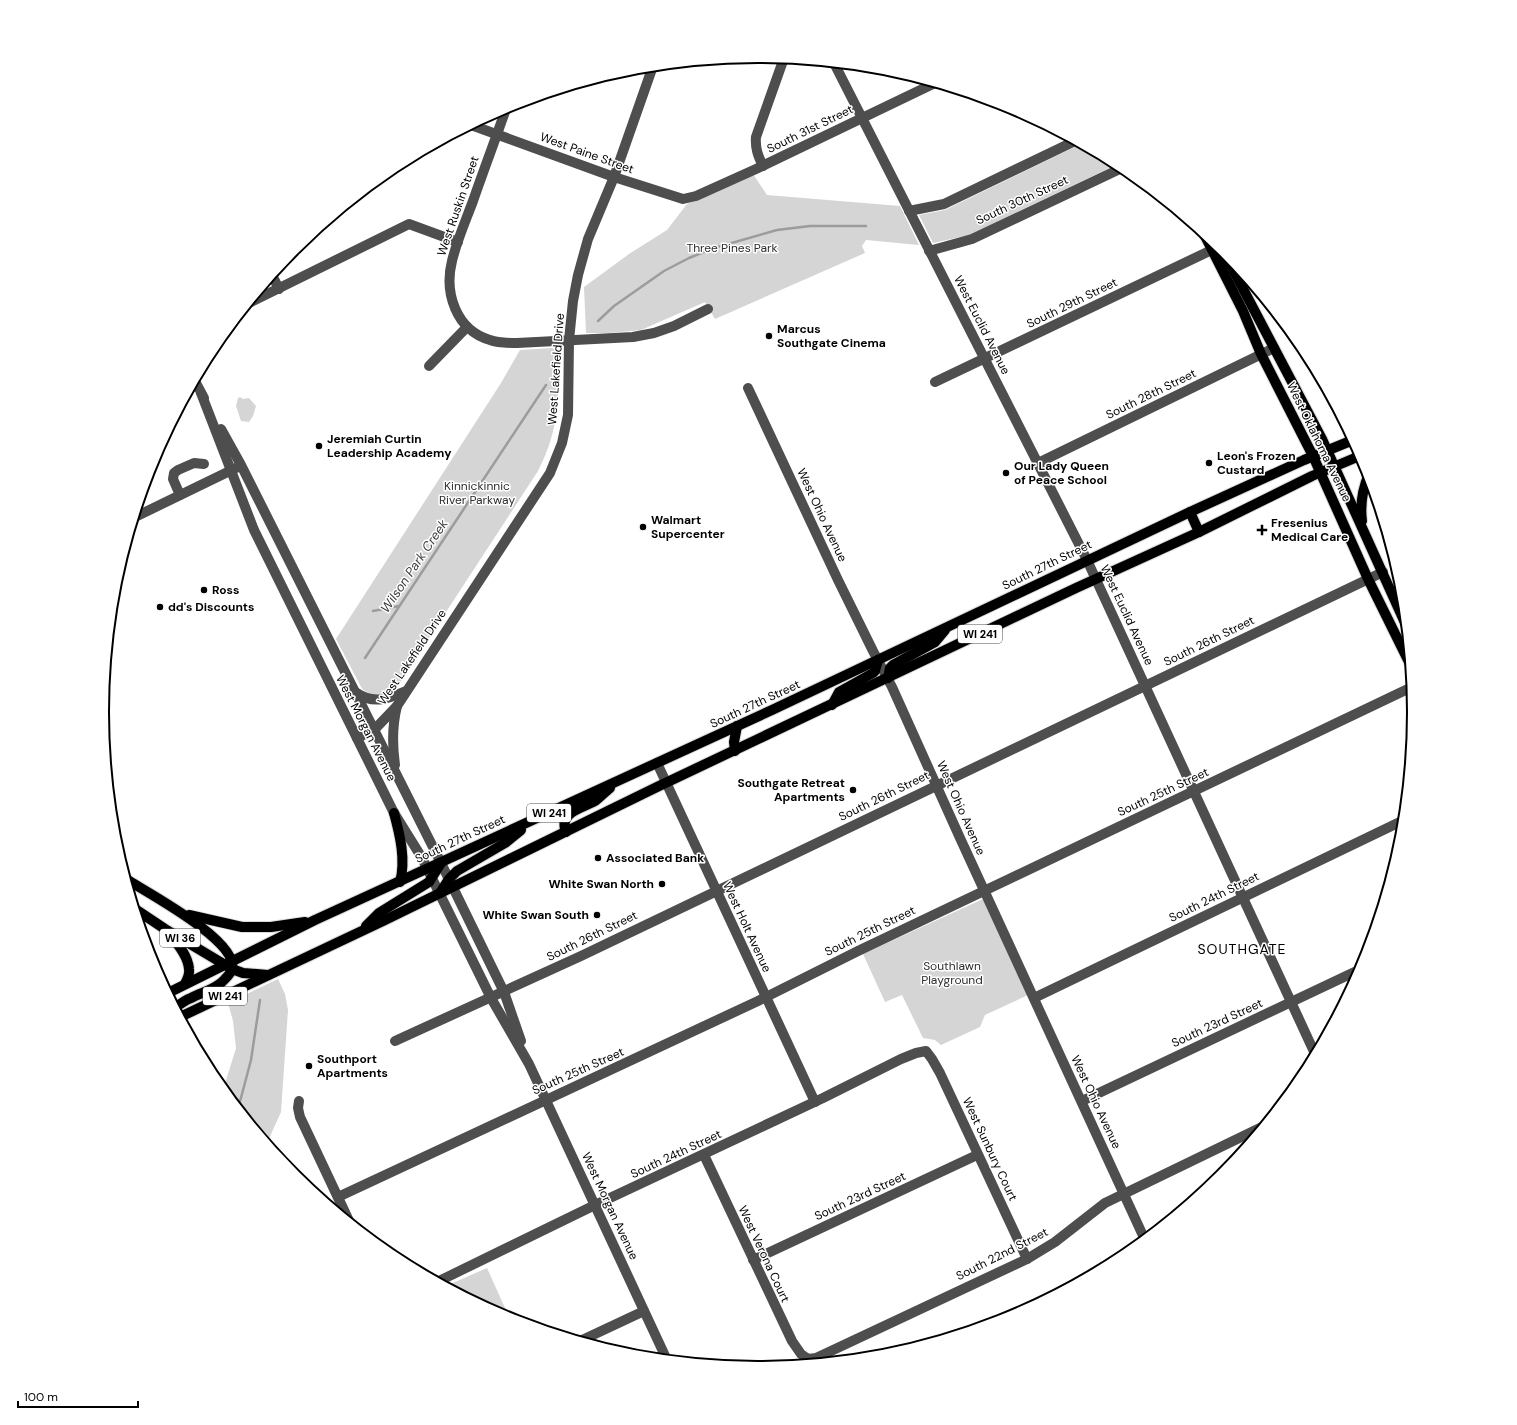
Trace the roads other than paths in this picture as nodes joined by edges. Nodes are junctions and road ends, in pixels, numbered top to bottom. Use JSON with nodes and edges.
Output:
{"nodes":[{"id":1,"x":782,"y":64,"type":"edge"},
{"id":2,"x":837,"y":68,"type":"edge"},
{"id":3,"x":651,"y":72,"type":"edge"},
{"id":4,"x":929,"y":86,"type":"edge"},
{"id":5,"x":504,"y":115,"type":"edge"},
{"id":6,"x":862,"y":118,"type":"junction"},
{"id":7,"x":477,"y":127,"type":"edge"},
{"id":8,"x":497,"y":135,"type":"junction"},
{"id":9,"x":1070,"y":143,"type":"edge"},
{"id":10,"x":763,"y":166,"type":"junction"},
{"id":11,"x":1117,"y":171,"type":"edge"},
{"id":12,"x":614,"y":177,"type":"junction"},
{"id":13,"x":696,"y":196,"type":"joint"},
{"id":14,"x":909,"y":211,"type":"junction"},
{"id":15,"x":458,"y":242,"type":"junction"},
{"id":16,"x":1214,"y":250,"type":"edge"},
{"id":17,"x":930,"y":251,"type":"junction"},
{"id":18,"x":1221,"y":257,"type":"edge"},
{"id":19,"x":1225,"y":260,"type":"edge"},
{"id":20,"x":274,"y":279,"type":"edge"},
{"id":21,"x":279,"y":289,"type":"junction"},
{"id":22,"x":258,"y":299,"type":"edge"},
{"id":23,"x":708,"y":309,"type":"dead end"},
{"id":24,"x":467,"y":327,"type":"junction"},
{"id":25,"x":569,"y":340,"type":"junction"},
{"id":26,"x":1274,"y":348,"type":"junction"},
{"id":27,"x":1262,"y":354,"type":"junction"},
{"id":28,"x":985,"y":359,"type":"junction"},
{"id":29,"x":429,"y":366,"type":"dead end"},
{"id":30,"x":935,"y":382,"type":"dead end"},
{"id":31,"x":197,"y":386,"type":"edge"},
{"id":32,"x":1294,"y":386,"type":"junction"},
{"id":33,"x":748,"y":388,"type":"dead end"},
{"id":34,"x":201,"y":393,"type":"junction"},
{"id":35,"x":1281,"y":393,"type":"junction"},
{"id":36,"x":1349,"y":442,"type":"edge"},
{"id":37,"x":1327,"y":451,"type":"junction"},
{"id":38,"x":1312,"y":456,"type":"junction"},
{"id":39,"x":1356,"y":457,"type":"edge"},
{"id":40,"x":1038,"y":463,"type":"junction"},
{"id":41,"x":204,"y":464,"type":"dead end"},
{"id":42,"x":241,"y":465,"type":"junction"},
{"id":43,"x":1334,"y":466,"type":"junction"},
{"id":44,"x":232,"y":470,"type":"junction"},
{"id":45,"x":1320,"y":472,"type":"junction"},
{"id":46,"x":1366,"y":483,"type":"edge"},
{"id":47,"x":180,"y":495,"type":"junction"},
{"id":48,"x":1190,"y":512,"type":"junction"},
{"id":49,"x":140,"y":515,"type":"edge"},
{"id":50,"x":1364,"y":531,"type":"junction"},
{"id":51,"x":1199,"y":532,"type":"junction"},
{"id":52,"x":1087,"y":560,"type":"junction"},
{"id":53,"x":1383,"y":572,"type":"junction"},
{"id":54,"x":1096,"y":579,"type":"junction"},
{"id":55,"x":1368,"y":579,"type":"junction"},
{"id":56,"x":1399,"y":610,"type":"edge"},
{"id":57,"x":948,"y":627,"type":"junction"},
{"id":58,"x":1405,"y":654,"type":"edge"},
{"id":59,"x":878,"y":660,"type":"junction"},
{"id":60,"x":888,"y":678,"type":"junction"},
{"id":61,"x":1145,"y":686,"type":"junction"},
{"id":62,"x":1407,"y":689,"type":"edge"},
{"id":63,"x":406,"y":691,"type":"junction"},
{"id":64,"x":355,"y":692,"type":"junction"},
{"id":65,"x":832,"y":705,"type":"junction"},
{"id":66,"x":397,"y":706,"type":"junction"},
{"id":67,"x":737,"y":726,"type":"junction"},
{"id":68,"x":374,"y":730,"type":"junction"},
{"id":69,"x":357,"y":738,"type":"junction"},
{"id":70,"x":735,"y":751,"type":"junction"},
{"id":71,"x":657,"y":763,"type":"junction"},
{"id":72,"x":397,"y":776,"type":"junction"},
{"id":73,"x":621,"y":780,"type":"junction"},
{"id":74,"x":667,"y":783,"type":"junction"},
{"id":75,"x":937,"y":785,"type":"junction"},
{"id":76,"x":1194,"y":792,"type":"junction"},
{"id":77,"x":394,"y":813,"type":"junction"},
{"id":78,"x":541,"y":816,"type":"junction"},
{"id":79,"x":1398,"y":823,"type":"edge"},
{"id":80,"x":566,"y":832,"type":"junction"},
{"id":81,"x":441,"y":863,"type":"junction"},
{"id":82,"x":430,"y":874,"type":"junction"},
{"id":83,"x":400,"y":882,"type":"junction"},
{"id":84,"x":131,"y":883,"type":"edge"},
{"id":85,"x":450,"y":883,"type":"junction"},
{"id":86,"x":716,"y":891,"type":"junction"},
{"id":87,"x":985,"y":891,"type":"junction"},
{"id":88,"x":440,"y":893,"type":"junction"},
{"id":89,"x":1242,"y":898,"type":"junction"},
{"id":90,"x":140,"y":912,"type":"edge"},
{"id":91,"x":184,"y":914,"type":"junction"},
{"id":92,"x":315,"y":920,"type":"junction"},
{"id":93,"x":165,"y":929,"type":"junction"},
{"id":94,"x":362,"y":931,"type":"junction"},
{"id":95,"x":230,"y":965,"type":"junction"},
{"id":96,"x":1354,"y":972,"type":"edge"},
{"id":97,"x":270,"y":975,"type":"junction"},
{"id":98,"x":185,"y":984,"type":"junction"},
{"id":99,"x":172,"y":991,"type":"edge"},
{"id":100,"x":504,"y":992,"type":"junction"},
{"id":101,"x":491,"y":998,"type":"junction"},
{"id":102,"x":766,"y":998,"type":"junction"},
{"id":103,"x":1034,"y":998,"type":"junction"},
{"id":104,"x":1291,"y":1002,"type":"junction"},
{"id":105,"x":179,"y":1006,"type":"edge"},
{"id":106,"x":184,"y":1015,"type":"edge"},
{"id":107,"x":395,"y":1041,"type":"dead end"},
{"id":108,"x":1313,"y":1050,"type":"edge"},
{"id":109,"x":926,"y":1051,"type":"joint"},
{"id":110,"x":529,"y":1064,"type":"junction"},
{"id":111,"x":546,"y":1100,"type":"junction"},
{"id":112,"x":299,"y":1101,"type":"dead end"},
{"id":113,"x":1082,"y":1101,"type":"junction"},
{"id":114,"x":815,"y":1102,"type":"junction"},
{"id":115,"x":1256,"y":1130,"type":"edge"},
{"id":116,"x":704,"y":1155,"type":"junction"},
{"id":117,"x":977,"y":1155,"type":"junction"},
{"id":118,"x":1124,"y":1193,"type":"junction"},
{"id":119,"x":338,"y":1197,"type":"junction"},
{"id":120,"x":595,"y":1205,"type":"junction"},
{"id":121,"x":346,"y":1214,"type":"edge"},
{"id":122,"x":1143,"y":1236,"type":"edge"},
{"id":123,"x":1027,"y":1259,"type":"junction"},
{"id":124,"x":753,"y":1260,"type":"junction"},
{"id":125,"x":442,"y":1279,"type":"edge"},
{"id":126,"x":644,"y":1311,"type":"junction"},
{"id":127,"x":585,"y":1339,"type":"edge"},
{"id":128,"x":664,"y":1355,"type":"edge"},
{"id":129,"x":808,"y":1359,"type":"joint"}],
"edges":[{"from":1,"to":10,"type":"street"},
{"from":2,"to":6,"type":"street","name":"West Euclid Avenue"},
{"from":3,"to":12,"type":"street","name":"West Lakefield Drive"},
{"from":4,"to":6,"type":"street","name":"South 31st Street"},
{"from":5,"to":8,"type":"street","name":"West Ruskin Street"},
{"from":6,"to":10,"type":"street","name":"South 31st Street"},
{"from":6,"to":14,"type":"street","name":"West Euclid Avenue"},
{"from":7,"to":8,"type":"street","name":"West Paine Street"},
{"from":8,"to":12,"type":"street","name":"West Paine Street"},
{"from":8,"to":15,"type":"street","name":"West Ruskin Street"},
{"from":9,"to":14,"type":"street"},
{"from":10,"to":13,"type":"street","name":"South 31st Street"},
{"from":11,"to":17,"type":"street","name":"South 30th Street"},
{"from":12,"to":13,"type":"street","name":"West Paine Street"},
{"from":12,"to":25,"type":"street","name":"West Lakefield Drive"},
{"from":14,"to":17,"type":"street","name":"West Euclid Avenue"},
{"from":15,"to":21,"type":"street"},
{"from":15,"to":24,"type":"street","name":"West Ruskin Street"},
{"from":16,"to":28,"type":"street","name":"South 29th Street"},
{"from":17,"to":28,"type":"street","name":"West Euclid Avenue"},
{"from":18,"to":27,"type":"main road","name":"West Oklahoma Avenue"},
{"from":19,"to":26,"type":"main road","name":"West Oklahoma Avenue"},
{"from":20,"to":21,"type":"street"},
{"from":21,"to":22,"type":"street"},
{"from":23,"to":25,"type":"street"},
{"from":24,"to":25,"type":"street","name":"West Ruskin Street"},
{"from":24,"to":29,"type":"street"},
{"from":25,"to":63,"type":"street","name":"West Lakefield Drive"},
{"from":26,"to":27,"type":"street","name":"South 28th Street"},
{"from":26,"to":32,"type":"main road","name":"West Oklahoma Avenue"},
{"from":27,"to":35,"type":"main road","name":"West Oklahoma Avenue"},
{"from":27,"to":40,"type":"street","name":"South 28th Street"},
{"from":28,"to":30,"type":"street","name":"South 29th Street"},
{"from":28,"to":40,"type":"street","name":"West Euclid Avenue"},
{"from":31,"to":34,"type":"street","name":"West Morgan Avenue"},
{"from":32,"to":35,"type":"main road"},
{"from":32,"to":37,"type":"main road","name":"West Oklahoma Avenue"},
{"from":33,"to":59,"type":"street","name":"West Ohio Avenue"},
{"from":34,"to":42,"type":"street","name":"West Morgan Avenue"},
{"from":34,"to":44,"type":"street","name":"West Morgan Avenue"},
{"from":35,"to":38,"type":"main road","name":"West Oklahoma Avenue"},
{"from":36,"to":37,"type":"main road","name":"South 27th Street","number":"WI 241"},
{"from":37,"to":38,"type":"main road","name":"South 27th Street","number":"WI 241"},
{"from":37,"to":43,"type":"main road","name":"West Oklahoma Avenue"},
{"from":38,"to":45,"type":"main road","name":"West Oklahoma Avenue"},
{"from":38,"to":48,"type":"main road","name":"South 27th Street","number":"WI 241"},
{"from":39,"to":43,"type":"main road","number":"WI 241"},
{"from":40,"to":52,"type":"street","name":"West Euclid Avenue"},
{"from":41,"to":47,"type":"street"},
{"from":42,"to":44,"type":"street"},
{"from":42,"to":64,"type":"street","name":"West Morgan Avenue"},
{"from":43,"to":45,"type":"main road","number":"WI 241"},
{"from":43,"to":50,"type":"main road","name":"West Oklahoma Avenue"},
{"from":44,"to":47,"type":"street"},
{"from":44,"to":69,"type":"street","name":"West Morgan Avenue"},
{"from":45,"to":51,"type":"main road","number":"WI 241"},
{"from":45,"to":55,"type":"main road","name":"West Oklahoma Avenue"},
{"from":46,"to":50,"type":"main road"},
{"from":47,"to":49,"type":"street"},
{"from":48,"to":51,"type":"main road"},
{"from":48,"to":52,"type":"main road","name":"South 27th Street","number":"WI 241"},
{"from":50,"to":53,"type":"main road","name":"West Oklahoma Avenue"},
{"from":51,"to":54,"type":"main road","number":"WI 241"},
{"from":52,"to":54,"type":"street","name":"West Euclid Avenue"},
{"from":52,"to":57,"type":"main road","name":"South 27th Street","number":"WI 241"},
{"from":53,"to":55,"type":"street","name":"South 26th Street"},
{"from":53,"to":56,"type":"main road","name":"West Oklahoma Avenue"},
{"from":54,"to":60,"type":"main road","number":"WI 241"},
{"from":54,"to":61,"type":"street","name":"West Euclid Avenue"},
{"from":55,"to":58,"type":"main road","name":"West Oklahoma Avenue"},
{"from":55,"to":61,"type":"street","name":"South 26th Street"},
{"from":57,"to":59,"type":"main road","name":"South 27th Street","number":"WI 241"},
{"from":57,"to":60,"type":"main road"},
{"from":59,"to":60,"type":"street","name":"West Ohio Avenue"},
{"from":59,"to":65,"type":"main road"},
{"from":59,"to":67,"type":"main road","name":"South 27th Street","number":"WI 241"},
{"from":60,"to":65,"type":"main road","number":"WI 241"},
{"from":60,"to":75,"type":"street","name":"West Ohio Avenue"},
{"from":61,"to":75,"type":"street","name":"South 26th Street"},
{"from":61,"to":76,"type":"street","name":"West Euclid Avenue"},
{"from":62,"to":76,"type":"street","name":"South 25th Street"},
{"from":63,"to":64,"type":"street"},
{"from":63,"to":66,"type":"street","name":"West Lakefield Drive"},
{"from":64,"to":68,"type":"street","name":"West Morgan Avenue"},
{"from":65,"to":70,"type":"main road","number":"WI 241"},
{"from":66,"to":68,"type":"street","name":"West Lakefield Drive"},
{"from":66,"to":72,"type":"street"},
{"from":67,"to":70,"type":"main road"},
{"from":67,"to":71,"type":"main road","name":"South 27th Street","number":"WI 241"},
{"from":68,"to":69,"type":"street","name":"West Lakefield Drive"},
{"from":68,"to":72,"type":"street","name":"West Morgan Avenue"},
{"from":69,"to":77,"type":"street","name":"West Morgan Avenue"},
{"from":70,"to":74,"type":"main road","number":"WI 241"},
{"from":71,"to":73,"type":"main road","name":"South 27th Street","number":"WI 241"},
{"from":71,"to":74,"type":"street","name":"West Holt Avenue"},
{"from":72,"to":81,"type":"street","name":"West Morgan Avenue"},
{"from":73,"to":78,"type":"main road","name":"South 27th Street","number":"WI 241"},
{"from":73,"to":80,"type":"main road"},
{"from":74,"to":80,"type":"main road","number":"WI 241"},
{"from":74,"to":86,"type":"street","name":"West Holt Avenue"},
{"from":75,"to":86,"type":"street","name":"South 26th Street"},
{"from":75,"to":87,"type":"street","name":"West Ohio Avenue"},
{"from":76,"to":87,"type":"street","name":"South 25th Street"},
{"from":76,"to":89,"type":"street","name":"West Euclid Avenue"},
{"from":77,"to":82,"type":"street","name":"West Morgan Avenue"},
{"from":77,"to":83,"type":"main road"},
{"from":78,"to":81,"type":"main road","name":"South 27th Street","number":"WI 241"},
{"from":78,"to":85,"type":"main road"},
{"from":79,"to":89,"type":"street","name":"South 24th Street"},
{"from":80,"to":85,"type":"main road","number":"WI 241"},
{"from":81,"to":82,"type":"main road"},
{"from":81,"to":85,"type":"street","name":"West Morgan Avenue"},
{"from":82,"to":83,"type":"main road","name":"South 27th Street","number":"WI 241"},
{"from":82,"to":88,"type":"street","name":"West Morgan Avenue"},
{"from":82,"to":94,"type":"main road"},
{"from":83,"to":92,"type":"main road","name":"South 27th Street","number":"WI 241"},
{"from":84,"to":91,"type":"main road","number":"WI 36"},
{"from":85,"to":88,"type":"main road"},
{"from":85,"to":100,"type":"street","name":"West Morgan Avenue"},
{"from":86,"to":100,"type":"street","name":"South 26th Street"},
{"from":86,"to":102,"type":"street","name":"West Holt Avenue"},
{"from":87,"to":102,"type":"street","name":"South 25th Street"},
{"from":87,"to":103,"type":"street","name":"West Ohio Avenue"},
{"from":88,"to":94,"type":"main road","number":"WI 241"},
{"from":88,"to":101,"type":"street","name":"West Morgan Avenue"},
{"from":89,"to":103,"type":"street","name":"South 24th Street"},
{"from":89,"to":104,"type":"street","name":"West Euclid Avenue"},
{"from":90,"to":93,"type":"main road","number":"WI 36"},
{"from":91,"to":92,"type":"main road"},
{"from":91,"to":95,"type":"main road","number":"WI 36"},
{"from":92,"to":95,"type":"main road","name":"South 27th Street","number":"WI 241"},
{"from":93,"to":95,"type":"main road","number":"WI 36"},
{"from":93,"to":98,"type":"main road"},
{"from":94,"to":97,"type":"main road","number":"WI 241"},
{"from":95,"to":97,"type":"main road","number":"WI 36"},
{"from":95,"to":98,"type":"main road","name":"South 27th Street","number":"WI 241"},
{"from":95,"to":105,"type":"main road"},
{"from":96,"to":104,"type":"street","name":"South 23rd Street"},
{"from":97,"to":106,"type":"main road","number":"WI 241"},
{"from":98,"to":99,"type":"main road","name":"South 27th Street","number":"WI 241"},
{"from":100,"to":101,"type":"street","name":"South 26th Street"},
{"from":100,"to":110,"type":"street","name":"West Morgan Avenue"},
{"from":101,"to":107,"type":"street","name":"South 26th Street"},
{"from":101,"to":110,"type":"street","name":"West Morgan Avenue"},
{"from":102,"to":111,"type":"street","name":"South 25th Street"},
{"from":102,"to":114,"type":"street","name":"West Holt Avenue"},
{"from":103,"to":113,"type":"street","name":"West Ohio Avenue"},
{"from":104,"to":108,"type":"street","name":"West Euclid Avenue"},
{"from":104,"to":113,"type":"street","name":"South 23rd Street"},
{"from":109,"to":114,"type":"street","name":"South 24th Street"},
{"from":109,"to":117,"type":"street","name":"West Sunbury Court"},
{"from":110,"to":111,"type":"street","name":"West Morgan Avenue"},
{"from":111,"to":119,"type":"street","name":"South 25th Street"},
{"from":111,"to":120,"type":"street","name":"West Morgan Avenue"},
{"from":112,"to":119,"type":"street"},
{"from":113,"to":118,"type":"street","name":"West Ohio Avenue"},
{"from":114,"to":116,"type":"street","name":"South 24th Street"},
{"from":115,"to":118,"type":"street","name":"South 22nd Street"},
{"from":116,"to":120,"type":"street","name":"South 24th Street"},
{"from":116,"to":124,"type":"street","name":"West Verona Court"},
{"from":117,"to":123,"type":"street","name":"West Sunbury Court"},
{"from":117,"to":124,"type":"street","name":"South 23rd Street"},
{"from":118,"to":122,"type":"street","name":"West Ohio Avenue"},
{"from":118,"to":123,"type":"street","name":"South 22nd Street"},
{"from":119,"to":121,"type":"street"},
{"from":120,"to":125,"type":"street","name":"South 24th Street"},
{"from":120,"to":126,"type":"street","name":"West Morgan Avenue"},
{"from":123,"to":129,"type":"street","name":"South 22nd Street"},
{"from":124,"to":129,"type":"street","name":"West Verona Court"},
{"from":126,"to":127,"type":"street"},
{"from":126,"to":128,"type":"street","name":"West Morgan Avenue"}]}
